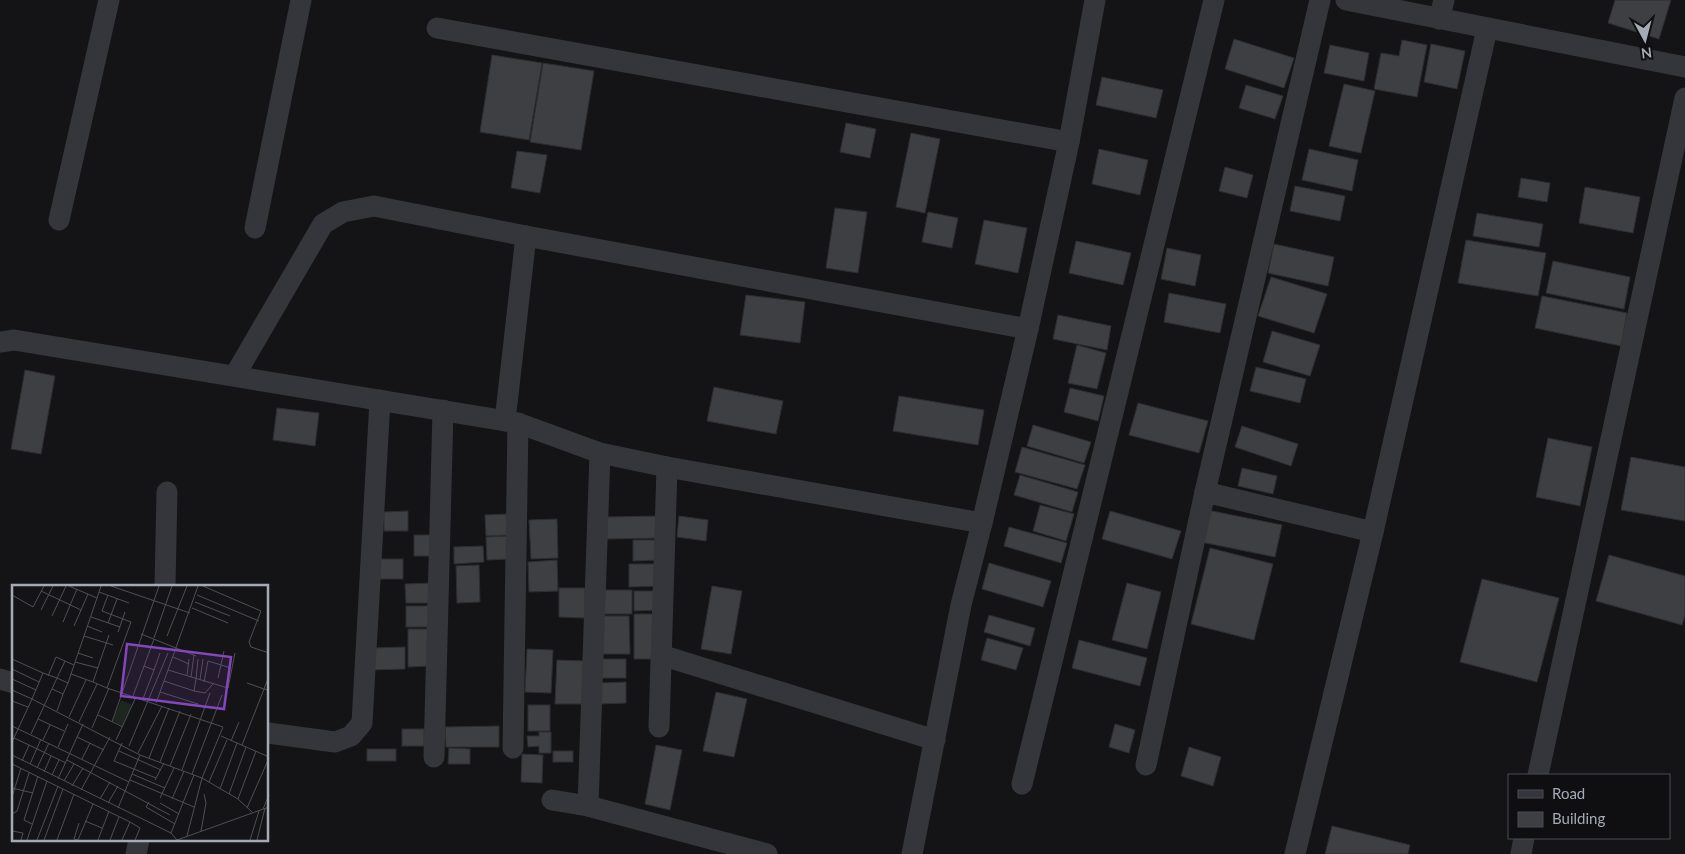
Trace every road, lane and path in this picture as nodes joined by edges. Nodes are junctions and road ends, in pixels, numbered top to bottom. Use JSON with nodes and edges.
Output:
{"nodes":[{"id":1,"x":109,"y":0,"type":"edge"},
{"id":2,"x":301,"y":0,"type":"edge"},
{"id":3,"x":1095,"y":0,"type":"edge"},
{"id":4,"x":1214,"y":0,"type":"edge"},
{"id":5,"x":1320,"y":0,"type":"edge"},
{"id":6,"x":1346,"y":0,"type":"edge"},
{"id":7,"x":1442,"y":10,"type":"edge"},
{"id":8,"x":436,"y":28,"type":"dead end"},
{"id":9,"x":1487,"y":29,"type":"junction"},
{"id":10,"x":1685,"y":67,"type":"edge"},
{"id":11,"x":1685,"y":98,"type":"edge"},
{"id":12,"x":1069,"y":142,"type":"junction"},
{"id":13,"x":59,"y":220,"type":"dead end"},
{"id":14,"x":255,"y":228,"type":"dead end"},
{"id":15,"x":526,"y":236,"type":"junction"},
{"id":16,"x":1028,"y":329,"type":"junction"},
{"id":17,"x":0,"y":342,"type":"edge"},
{"id":18,"x":235,"y":375,"type":"junction"},
{"id":19,"x":380,"y":400,"type":"junction"},
{"id":20,"x":443,"y":410,"type":"junction"},
{"id":21,"x":512,"y":422,"type":"junction"},
{"id":22,"x":600,"y":453,"type":"junction"},
{"id":23,"x":667,"y":467,"type":"junction"},
{"id":24,"x":167,"y":492,"type":"dead end"},
{"id":25,"x":1205,"y":492,"type":"junction"},
{"id":26,"x":982,"y":522,"type":"junction"},
{"id":27,"x":1373,"y":532,"type":"junction"},
{"id":28,"x":164,"y":585,"type":"edge"},
{"id":29,"x":661,"y":654,"type":"junction"},
{"id":30,"x":659,"y":727,"type":"dead end"},
{"id":31,"x":269,"y":732,"type":"edge"},
{"id":32,"x":934,"y":740,"type":"junction"},
{"id":33,"x":513,"y":748,"type":"dead end"},
{"id":34,"x":434,"y":758,"type":"dead end"},
{"id":35,"x":1146,"y":765,"type":"dead end"},
{"id":36,"x":1538,"y":774,"type":"edge"},
{"id":37,"x":1022,"y":784,"type":"dead end"},
{"id":38,"x":552,"y":800,"type":"dead end"},
{"id":39,"x":588,"y":806,"type":"junction"},
{"id":40,"x":1524,"y":839,"type":"edge"},
{"id":41,"x":767,"y":854,"type":"edge"},
{"id":42,"x":912,"y":854,"type":"edge"},
{"id":43,"x":1295,"y":854,"type":"edge"},
{"id":44,"x":1521,"y":854,"type":"edge"}],
"edges":[{"from":1,"to":13,"type":"street"},
{"from":2,"to":14,"type":"street"},
{"from":3,"to":12,"type":"street"},
{"from":4,"to":37,"type":"street"},
{"from":5,"to":25,"type":"street"},
{"from":6,"to":7,"type":"street"},
{"from":7,"to":9,"type":"street"},
{"from":8,"to":12,"type":"street"},
{"from":9,"to":10,"type":"street"},
{"from":9,"to":27,"type":"street"},
{"from":11,"to":36,"type":"street"},
{"from":12,"to":16,"type":"street"},
{"from":15,"to":16,"type":"street"},
{"from":15,"to":18,"type":"street"},
{"from":15,"to":21,"type":"street"},
{"from":16,"to":26,"type":"street"},
{"from":17,"to":18,"type":"street"},
{"from":18,"to":19,"type":"street"},
{"from":19,"to":20,"type":"street"},
{"from":19,"to":31,"type":"street"},
{"from":20,"to":21,"type":"street"},
{"from":20,"to":34,"type":"street"},
{"from":21,"to":22,"type":"street"},
{"from":21,"to":33,"type":"street"},
{"from":22,"to":23,"type":"street"},
{"from":22,"to":39,"type":"street"},
{"from":23,"to":26,"type":"street"},
{"from":23,"to":29,"type":"street"},
{"from":24,"to":28,"type":"street"},
{"from":25,"to":27,"type":"street"},
{"from":25,"to":35,"type":"street"},
{"from":26,"to":32,"type":"street"},
{"from":27,"to":43,"type":"street"},
{"from":29,"to":30,"type":"street"},
{"from":29,"to":32,"type":"street"},
{"from":32,"to":42,"type":"street"},
{"from":38,"to":39,"type":"street"},
{"from":39,"to":41,"type":"street"},
{"from":40,"to":44,"type":"street"}]}
